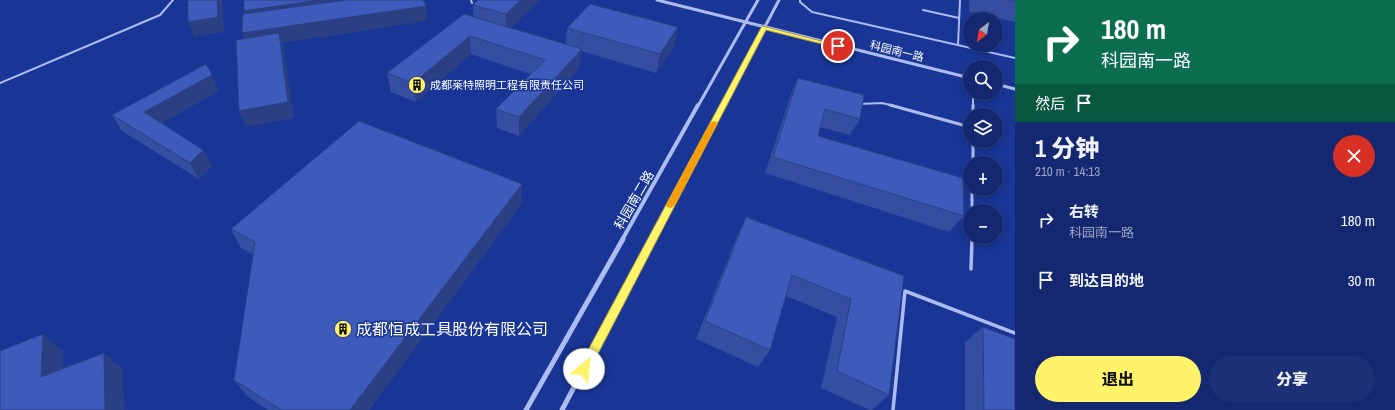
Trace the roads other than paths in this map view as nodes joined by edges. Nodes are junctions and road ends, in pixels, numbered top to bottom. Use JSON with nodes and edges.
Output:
{"nodes":[{"id":1,"x":173,"y":0,"type":"edge"},
{"id":2,"x":657,"y":0,"type":"edge"},
{"id":3,"x":758,"y":0,"type":"edge"},
{"id":4,"x":779,"y":0,"type":"edge"},
{"id":5,"x":800,"y":0,"type":"edge"},
{"id":6,"x":960,"y":0,"type":"edge"},
{"id":7,"x":923,"y":10,"type":"dead end"},
{"id":8,"x":959,"y":18,"type":"junction"},
{"id":9,"x":746,"y":23,"type":"junction"},
{"id":10,"x":764,"y":28,"type":"junction"},
{"id":11,"x":958,"y":45,"type":"junction"},
{"id":12,"x":1015,"y":58,"type":"edge"},
{"id":13,"x":963,"y":76,"type":"edge"},
{"id":14,"x":0,"y":83,"type":"edge"},
{"id":15,"x":1003,"y":86,"type":"edge"},
{"id":16,"x":1015,"y":89,"type":"edge"},
{"id":17,"x":852,"y":104,"type":"edge"},
{"id":18,"x":963,"y":125,"type":"edge"},
{"id":19,"x":972,"y":244,"type":"edge"},
{"id":20,"x":971,"y":269,"type":"dead end"},
{"id":21,"x":1015,"y":333,"type":"edge"},
{"id":22,"x":526,"y":410,"type":"edge"},
{"id":23,"x":562,"y":410,"type":"edge"},
{"id":24,"x":893,"y":410,"type":"edge"}],
"edges":[{"from":1,"to":14,"type":"lane"},
{"from":2,"to":9,"type":"street","name":"科园南一路"},
{"from":3,"to":9,"type":"street","name":"科园南二路"},
{"from":4,"to":10,"type":"street"},
{"from":5,"to":11,"type":"lane"},
{"from":6,"to":8,"type":"lane"},
{"from":7,"to":8,"type":"lane"},
{"from":8,"to":11,"type":"lane"},
{"from":9,"to":10,"type":"street","name":"科园南一路"},
{"from":9,"to":22,"type":"street","name":"科园南二路"},
{"from":10,"to":13,"type":"street","name":"科园南一路"},
{"from":10,"to":23,"type":"street"},
{"from":11,"to":12,"type":"lane"},
{"from":15,"to":16,"type":"street"},
{"from":17,"to":18,"type":"lane"},
{"from":19,"to":20,"type":"lane"},
{"from":21,"to":24,"type":"lane"}]}
